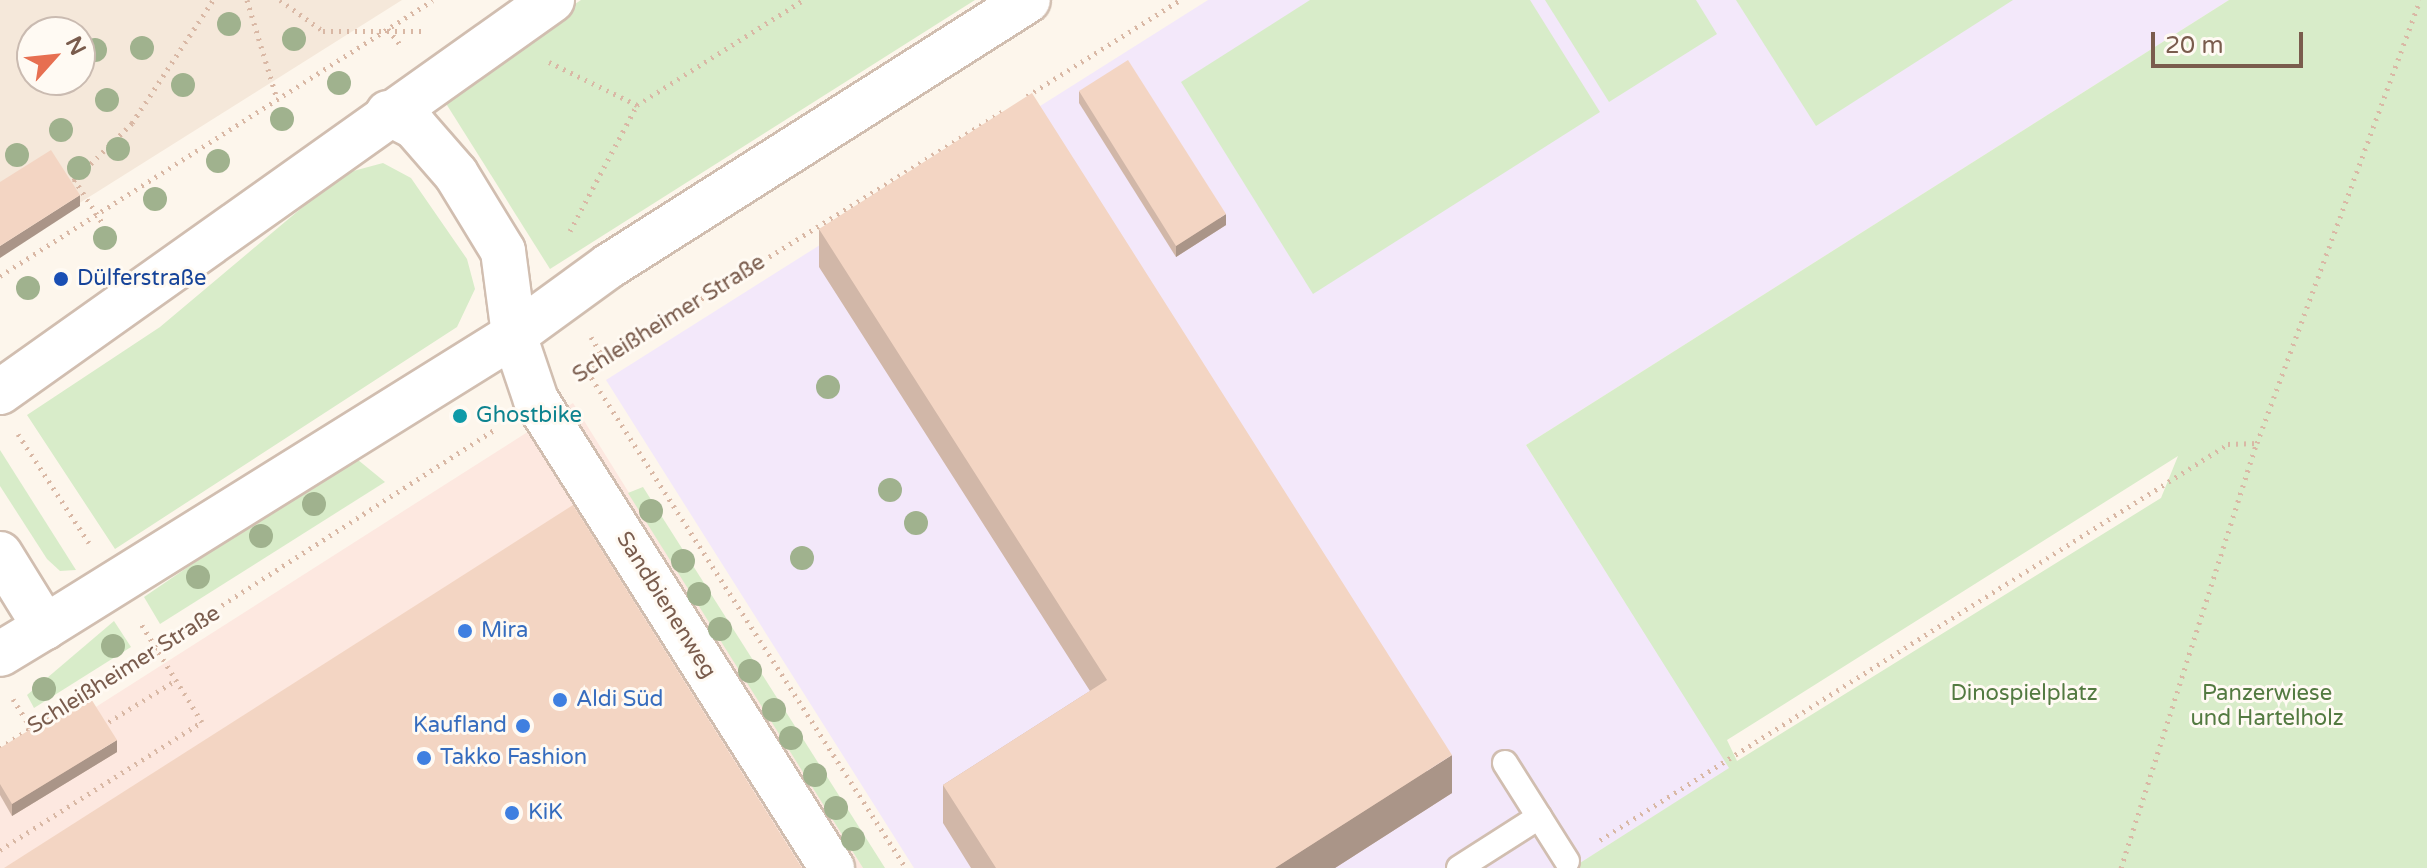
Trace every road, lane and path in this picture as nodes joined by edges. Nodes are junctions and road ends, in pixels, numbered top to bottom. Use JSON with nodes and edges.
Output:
{"nodes":[{"id":1,"x":213,"y":0,"type":"edge"},
{"id":2,"x":247,"y":0,"type":"edge"},
{"id":3,"x":280,"y":0,"type":"edge"},
{"id":4,"x":433,"y":0,"type":"edge"},
{"id":5,"x":552,"y":0,"type":"edge"},
{"id":6,"x":803,"y":0,"type":"edge"},
{"id":7,"x":1028,"y":0,"type":"edge"},
{"id":8,"x":1180,"y":0,"type":"edge"},
{"id":9,"x":2420,"y":0,"type":"edge"},
{"id":10,"x":388,"y":29,"type":"junction"},
{"id":11,"x":496,"y":36,"type":"junction"},
{"id":12,"x":277,"y":99,"type":"junction"},
{"id":13,"x":637,"y":105,"type":"junction"},
{"id":14,"x":388,"y":113,"type":"junction"},
{"id":15,"x":76,"y":178,"type":"junction"},
{"id":16,"x":55,"y":184,"type":"edge"},
{"id":17,"x":61,"y":194,"type":"edge"},
{"id":18,"x":98,"y":214,"type":"junction"},
{"id":19,"x":103,"y":224,"type":"dead end"},
{"id":20,"x":565,"y":242,"type":"dead end"},
{"id":21,"x":0,"y":276,"type":"edge"},
{"id":22,"x":514,"y":335,"type":"junction"},
{"id":23,"x":587,"y":371,"type":"junction"},
{"id":24,"x":0,"y":392,"type":"edge"},
{"id":25,"x":536,"y":400,"type":"junction"},
{"id":26,"x":16,"y":431,"type":"dead end"},
{"id":27,"x":2257,"y":443,"type":"junction"},
{"id":28,"x":0,"y":554,"type":"edge"},
{"id":29,"x":115,"y":583,"type":"junction"},
{"id":30,"x":45,"y":627,"type":"junction"},
{"id":31,"x":157,"y":650,"type":"junction"},
{"id":32,"x":0,"y":654,"type":"edge"},
{"id":33,"x":176,"y":680,"type":"junction"},
{"id":34,"x":87,"y":735,"type":"edge"},
{"id":35,"x":0,"y":748,"type":"edge"},
{"id":36,"x":1505,"y":763,"type":"dead end"},
{"id":37,"x":1539,"y":817,"type":"junction"},
{"id":38,"x":0,"y":850,"type":"edge"},
{"id":39,"x":1567,"y":861,"type":"joint"},
{"id":40,"x":832,"y":868,"type":"edge"},
{"id":41,"x":906,"y":868,"type":"edge"},
{"id":42,"x":1459,"y":868,"type":"edge"},
{"id":43,"x":2121,"y":868,"type":"edge"}],
"edges":[{"from":1,"to":15,"type":"path"},
{"from":2,"to":12,"type":"path"},
{"from":3,"to":10,"type":"path"},
{"from":4,"to":10,"type":"path"},
{"from":5,"to":11,"type":"street"},
{"from":6,"to":13,"type":"path"},
{"from":7,"to":22,"type":"street"},
{"from":8,"to":23,"type":"path","name":"Schleißheimer Straße"},
{"from":9,"to":27,"type":"path"},
{"from":10,"to":11,"type":"path"},
{"from":10,"to":12,"type":"path"},
{"from":11,"to":13,"type":"path"},
{"from":11,"to":14,"type":"street"},
{"from":12,"to":18,"type":"path"},
{"from":13,"to":20,"type":"path"},
{"from":14,"to":22,"type":"street","name":"Sandbienenweg"},
{"from":14,"to":24,"type":"street"},
{"from":15,"to":16,"type":"path"},
{"from":15,"to":17,"type":"path"},
{"from":15,"to":18,"type":"path"},
{"from":18,"to":19,"type":"path"},
{"from":18,"to":21,"type":"path"},
{"from":22,"to":25,"type":"street","name":"Sandbienenweg"},
{"from":22,"to":29,"type":"street"},
{"from":23,"to":25,"type":"path","name":"Schleißheimer Straße"},
{"from":23,"to":41,"type":"path"},
{"from":25,"to":31,"type":"path","name":"Schleißheimer Straße"},
{"from":25,"to":40,"type":"street","name":"Sandbienenweg"},
{"from":26,"to":29,"type":"path"},
{"from":27,"to":39,"type":"path"},
{"from":27,"to":43,"type":"path"},
{"from":28,"to":30,"type":"street"},
{"from":29,"to":30,"type":"street"},
{"from":29,"to":31,"type":"path"},
{"from":30,"to":32,"type":"street"},
{"from":31,"to":33,"type":"path"},
{"from":31,"to":35,"type":"path","name":"Schleißheimer Straße"},
{"from":33,"to":34,"type":"path"},
{"from":33,"to":38,"type":"path"},
{"from":36,"to":37,"type":"lane"},
{"from":37,"to":39,"type":"lane"},
{"from":37,"to":42,"type":"lane"}]}
